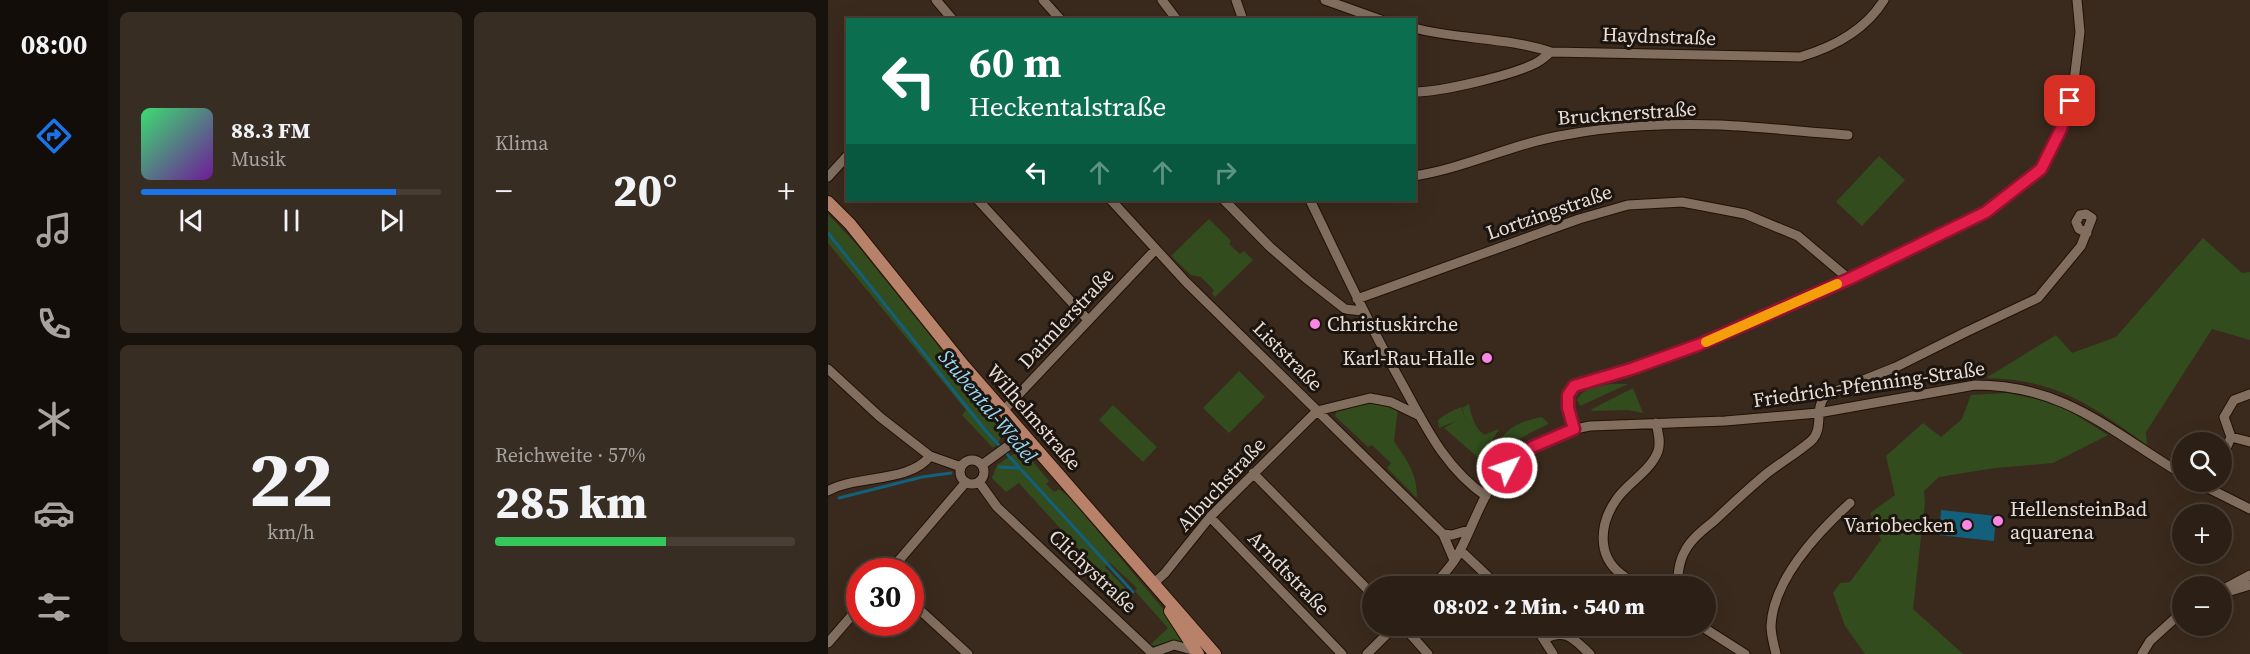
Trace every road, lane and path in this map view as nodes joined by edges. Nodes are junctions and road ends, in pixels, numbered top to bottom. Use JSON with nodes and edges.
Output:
{"nodes":[{"id":1,"x":936,"y":0,"type":"edge"},
{"id":2,"x":1043,"y":0,"type":"edge"},
{"id":3,"x":1162,"y":0,"type":"edge"},
{"id":4,"x":1236,"y":0,"type":"edge"},
{"id":5,"x":1325,"y":0,"type":"edge"},
{"id":6,"x":1884,"y":0,"type":"edge"},
{"id":7,"x":2077,"y":0,"type":"edge"},
{"id":8,"x":950,"y":18,"type":"edge"},
{"id":9,"x":1060,"y":18,"type":"edge"},
{"id":10,"x":1176,"y":18,"type":"edge"},
{"id":11,"x":1242,"y":18,"type":"edge"},
{"id":12,"x":1375,"y":18,"type":"edge"},
{"id":13,"x":1416,"y":28,"type":"edge"},
{"id":14,"x":1551,"y":52,"type":"junction"},
{"id":15,"x":1416,"y":92,"type":"edge"},
{"id":16,"x":1848,"y":135,"type":"dead end"},
{"id":17,"x":846,"y":157,"type":"edge"},
{"id":18,"x":1416,"y":175,"type":"edge"},
{"id":19,"x":828,"y":177,"type":"edge"},
{"id":20,"x":979,"y":201,"type":"edge"},
{"id":21,"x":1112,"y":201,"type":"edge"},
{"id":22,"x":1225,"y":201,"type":"edge"},
{"id":23,"x":1310,"y":201,"type":"edge"},
{"id":24,"x":828,"y":202,"type":"edge"},
{"id":25,"x":2087,"y":233,"type":"dead end"},
{"id":26,"x":1156,"y":249,"type":"junction"},
{"id":27,"x":1849,"y":279,"type":"junction"},
{"id":28,"x":1357,"y":299,"type":"junction"},
{"id":29,"x":1362,"y":311,"type":"junction"},
{"id":30,"x":1088,"y":320,"type":"junction"},
{"id":31,"x":828,"y":369,"type":"edge"},
{"id":32,"x":2250,"y":394,"type":"edge"},
{"id":33,"x":1003,"y":411,"type":"junction"},
{"id":34,"x":1317,"y":411,"type":"junction"},
{"id":35,"x":1818,"y":413,"type":"junction"},
{"id":36,"x":1420,"y":416,"type":"junction"},
{"id":37,"x":1656,"y":423,"type":"junction"},
{"id":38,"x":1574,"y":429,"type":"junction"},
{"id":39,"x":2229,"y":432,"type":"edge"},
{"id":40,"x":1023,"y":435,"type":"junction"},
{"id":41,"x":2232,"y":437,"type":"edge"},
{"id":42,"x":2250,"y":442,"type":"edge"},
{"id":43,"x":930,"y":456,"type":"junction"},
{"id":44,"x":982,"y":465,"type":"junction"},
{"id":45,"x":961,"y":467,"type":"junction"},
{"id":46,"x":2172,"y":468,"type":"edge"},
{"id":47,"x":1253,"y":473,"type":"junction"},
{"id":48,"x":966,"y":482,"type":"junction"},
{"id":49,"x":979,"y":482,"type":"junction"},
{"id":50,"x":828,"y":491,"type":"edge"},
{"id":51,"x":2221,"y":492,"type":"edge"},
{"id":52,"x":1486,"y":495,"type":"junction"},
{"id":53,"x":1850,"y":503,"type":"dead end"},
{"id":54,"x":2250,"y":509,"type":"edge"},
{"id":55,"x":1210,"y":518,"type":"junction"},
{"id":56,"x":1469,"y":530,"type":"junction"},
{"id":57,"x":1443,"y":534,"type":"junction"},
{"id":58,"x":1460,"y":550,"type":"junction"},
{"id":59,"x":901,"y":558,"type":"edge"},
{"id":60,"x":1455,"y":560,"type":"junction"},
{"id":61,"x":2250,"y":575,"type":"edge"},
{"id":62,"x":1441,"y":576,"type":"edge"},
{"id":63,"x":1487,"y":576,"type":"edge"},
{"id":64,"x":1624,"y":576,"type":"edge"},
{"id":65,"x":1678,"y":576,"type":"edge"},
{"id":66,"x":1362,"y":584,"type":"edge"},
{"id":67,"x":2250,"y":585,"type":"edge"},
{"id":68,"x":2232,"y":586,"type":"edge"},
{"id":69,"x":1156,"y":588,"type":"junction"},
{"id":70,"x":2232,"y":590,"type":"edge"},
{"id":71,"x":924,"y":614,"type":"edge"},
{"id":72,"x":2172,"y":621,"type":"edge"},
{"id":73,"x":846,"y":622,"type":"edge"},
{"id":74,"x":1385,"y":636,"type":"edge"},
{"id":75,"x":1412,"y":636,"type":"edge"},
{"id":76,"x":1542,"y":636,"type":"edge"},
{"id":77,"x":1716,"y":636,"type":"edge"},
{"id":78,"x":1544,"y":639,"type":"junction"},
{"id":79,"x":828,"y":643,"type":"edge"},
{"id":80,"x":1197,"y":652,"type":"edge"},
{"id":81,"x":968,"y":654,"type":"edge"},
{"id":82,"x":1152,"y":654,"type":"edge"},
{"id":83,"x":1215,"y":654,"type":"edge"},
{"id":84,"x":1342,"y":654,"type":"edge"},
{"id":85,"x":1367,"y":654,"type":"edge"},
{"id":86,"x":1428,"y":654,"type":"edge"},
{"id":87,"x":1552,"y":654,"type":"edge"},
{"id":88,"x":1590,"y":654,"type":"edge"},
{"id":89,"x":1745,"y":654,"type":"edge"},
{"id":90,"x":1776,"y":654,"type":"edge"},
{"id":91,"x":2142,"y":654,"type":"edge"}],
"edges":[{"from":1,"to":8,"type":"street"},
{"from":2,"to":9,"type":"street"},
{"from":3,"to":10,"type":"street"},
{"from":4,"to":11,"type":"street"},
{"from":5,"to":12,"type":"street"},
{"from":6,"to":14,"type":"street","name":"Haydnstraße"},
{"from":7,"to":27,"type":"street"},
{"from":13,"to":14,"type":"street","name":"Haydnstraße"},
{"from":14,"to":15,"type":"street"},
{"from":16,"to":18,"type":"street","name":"Brucknerstraße"},
{"from":17,"to":19,"type":"street"},
{"from":20,"to":30,"type":"street"},
{"from":21,"to":26,"type":"street","name":"Liststraße"},
{"from":22,"to":29,"type":"street"},
{"from":23,"to":28,"type":"street"},
{"from":24,"to":33,"type":"main road","name":"Wilhelmstraße"},
{"from":25,"to":35,"type":"street"},
{"from":26,"to":30,"type":"street","name":"Daimlerstraße"},
{"from":26,"to":34,"type":"street","name":"Liststraße"},
{"from":27,"to":28,"type":"street","name":"Lortzingstraße"},
{"from":27,"to":38,"type":"street"},
{"from":28,"to":29,"type":"street"},
{"from":29,"to":36,"type":"street"},
{"from":30,"to":33,"type":"street","name":"Daimlerstraße"},
{"from":31,"to":43,"type":"street"},
{"from":32,"to":39,"type":"street"},
{"from":33,"to":40,"type":"main road","name":"Wilhelmstraße"},
{"from":34,"to":36,"type":"street"},
{"from":34,"to":47,"type":"street","name":"Albuchstraße"},
{"from":34,"to":57,"type":"street","name":"Liststraße"},
{"from":35,"to":37,"type":"street","name":"Friedrich-Pfenning-Straße"},
{"from":35,"to":46,"type":"street","name":"Friedrich-Pfenning-Straße"},
{"from":35,"to":65,"type":"street"},
{"from":36,"to":52,"type":"street"},
{"from":37,"to":38,"type":"street","name":"Friedrich-Pfenning-Straße"},
{"from":37,"to":64,"type":"street"},
{"from":38,"to":52,"type":"street","name":"Friedrich-Pfenning-Straße"},
{"from":40,"to":44,"type":"street"},
{"from":40,"to":69,"type":"main road","name":"Wilhelmstraße"},
{"from":41,"to":42,"type":"street"},
{"from":43,"to":45,"type":"street"},
{"from":43,"to":50,"type":"street"},
{"from":44,"to":45,"type":"street"},
{"from":44,"to":49,"type":"street"},
{"from":45,"to":48,"type":"street"},
{"from":47,"to":55,"type":"street","name":"Albuchstraße"},
{"from":47,"to":66,"type":"street"},
{"from":48,"to":49,"type":"street"},
{"from":48,"to":59,"type":"street"},
{"from":49,"to":82,"type":"street","name":"Clichystraße"},
{"from":51,"to":54,"type":"street"},
{"from":52,"to":56,"type":"street","name":"Friedrich-Pfenning-Straße"},
{"from":53,"to":90,"type":"street"},
{"from":55,"to":69,"type":"street","name":"Albuchstraße"},
{"from":55,"to":84,"type":"street","name":"Arndtstraße"},
{"from":56,"to":57,"type":"street"},
{"from":56,"to":58,"type":"street","name":"Friedrich-Pfenning-Straße"},
{"from":57,"to":60,"type":"street","name":"Liststraße"},
{"from":58,"to":60,"type":"street","name":"Friedrich-Pfenning-Straße"},
{"from":58,"to":63,"type":"street"},
{"from":60,"to":62,"type":"street","name":"Friedrich-Pfenning-Straße"},
{"from":61,"to":68,"type":"street"},
{"from":67,"to":70,"type":"street"},
{"from":69,"to":80,"type":"main road","name":"Clichystraße"},
{"from":69,"to":83,"type":"main road","name":"Wilhelmstraße"},
{"from":71,"to":81,"type":"street"},
{"from":72,"to":91,"type":"street"},
{"from":73,"to":79,"type":"street"},
{"from":74,"to":85,"type":"street"},
{"from":75,"to":86,"type":"street"},
{"from":76,"to":78,"type":"street"},
{"from":77,"to":89,"type":"street"},
{"from":78,"to":87,"type":"street"},
{"from":78,"to":88,"type":"street"},
{"from":80,"to":82,"type":"street","name":"Clichystraße"}]}
